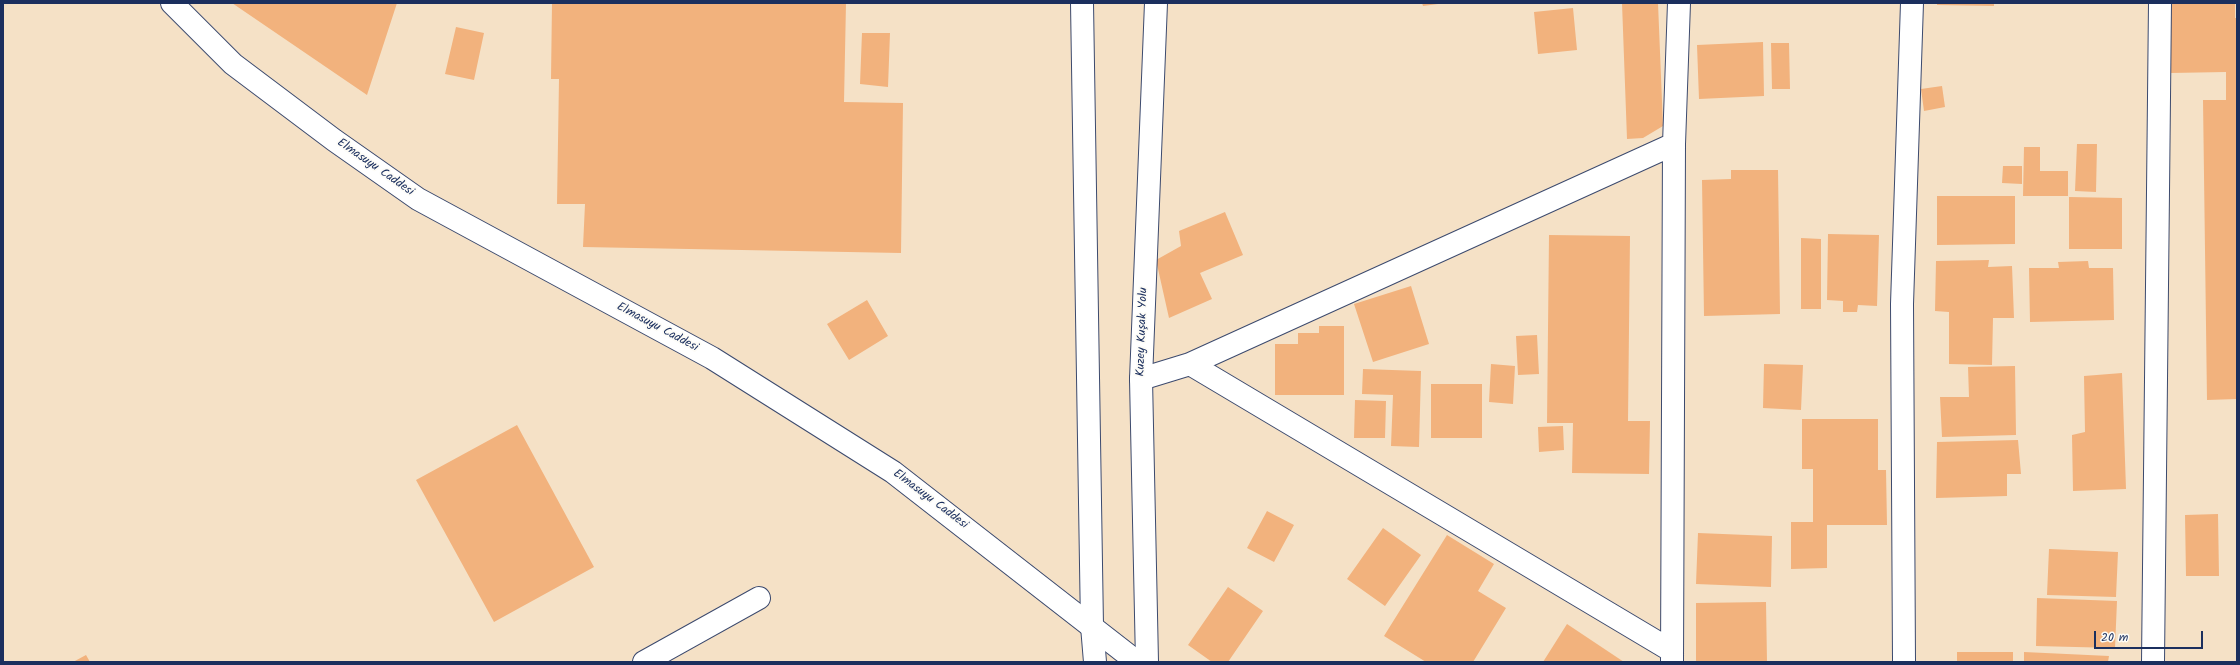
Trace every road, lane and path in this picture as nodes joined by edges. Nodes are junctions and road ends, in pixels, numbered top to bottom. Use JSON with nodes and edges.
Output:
{"nodes":[{"id":1,"x":172,"y":3,"type":"edge"},
{"id":2,"x":1082,"y":3,"type":"edge"},
{"id":3,"x":1156,"y":3,"type":"edge"},
{"id":4,"x":1679,"y":3,"type":"edge"},
{"id":5,"x":1912,"y":3,"type":"edge"},
{"id":6,"x":2160,"y":3,"type":"edge"},
{"id":7,"x":1674,"y":144,"type":"junction"},
{"id":8,"x":1190,"y":364,"type":"junction"},
{"id":9,"x":1141,"y":379,"type":"junction"},
{"id":10,"x":759,"y":598,"type":"dead end"},
{"id":11,"x":1092,"y":626,"type":"junction"},
{"id":12,"x":1672,"y":656,"type":"edge"},
{"id":13,"x":644,"y":662,"type":"edge"},
{"id":14,"x":1095,"y":662,"type":"edge"},
{"id":15,"x":1137,"y":662,"type":"edge"},
{"id":16,"x":1147,"y":662,"type":"edge"},
{"id":17,"x":1904,"y":662,"type":"edge"},
{"id":18,"x":2153,"y":662,"type":"edge"}],
"edges":[{"from":1,"to":11,"type":"street","name":"Elmasuyu Caddesi"},
{"from":2,"to":11,"type":"street"},
{"from":3,"to":9,"type":"street","name":"Kuzey Kuşak Yolu"},
{"from":4,"to":7,"type":"street"},
{"from":5,"to":17,"type":"street"},
{"from":6,"to":18,"type":"street"},
{"from":7,"to":8,"type":"street"},
{"from":7,"to":12,"type":"street"},
{"from":8,"to":9,"type":"street"},
{"from":8,"to":12,"type":"street"},
{"from":9,"to":16,"type":"street","name":"Kuzey Kuşak Yolu"},
{"from":10,"to":13,"type":"street"},
{"from":11,"to":14,"type":"street"},
{"from":11,"to":15,"type":"street","name":"Elmasuyu Caddesi"}]}
